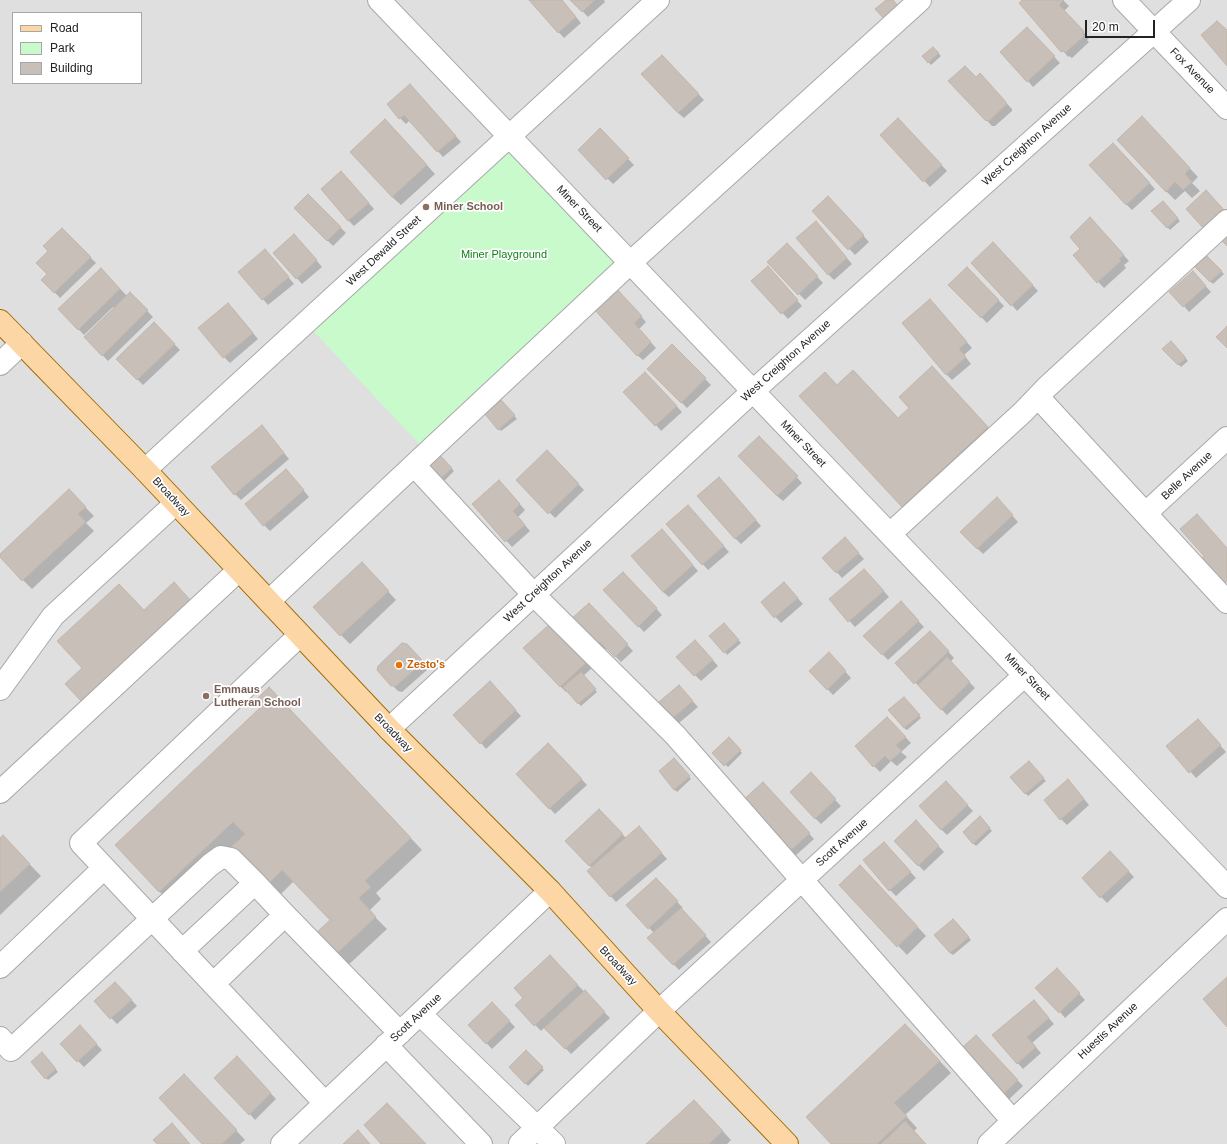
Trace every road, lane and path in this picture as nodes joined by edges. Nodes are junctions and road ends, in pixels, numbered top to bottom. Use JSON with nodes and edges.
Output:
{"nodes":[{"id":1,"x":378,"y":0,"type":"edge"},
{"id":2,"x":658,"y":0,"type":"edge"},
{"id":3,"x":920,"y":0,"type":"edge"},
{"id":4,"x":1124,"y":0,"type":"edge"},
{"id":5,"x":1189,"y":0,"type":"edge"},
{"id":6,"x":1153,"y":31,"type":"junction"},
{"id":7,"x":1227,"y":108,"type":"edge"},
{"id":8,"x":509,"y":137,"type":"junction"},
{"id":9,"x":1227,"y":221,"type":"edge"},
{"id":10,"x":630,"y":263,"type":"junction"},
{"id":11,"x":0,"y":321,"type":"edge"},
{"id":12,"x":22,"y":343,"type":"junction"},
{"id":13,"x":0,"y":364,"type":"edge"},
{"id":14,"x":753,"y":392,"type":"junction"},
{"id":15,"x":1038,"y":397,"type":"junction"},
{"id":16,"x":1227,"y":438,"type":"edge"},
{"id":17,"x":414,"y":465,"type":"junction"},
{"id":18,"x":145,"y":470,"type":"junction"},
{"id":19,"x":176,"y":503,"type":"junction"},
{"id":20,"x":1146,"y":513,"type":"junction"},
{"id":21,"x":890,"y":534,"type":"junction"},
{"id":22,"x":239,"y":570,"type":"junction"},
{"id":23,"x":534,"y":595,"type":"junction"},
{"id":24,"x":269,"y":601,"type":"junction"},
{"id":25,"x":1227,"y":602,"type":"edge"},
{"id":26,"x":300,"y":634,"type":"junction"},
{"id":27,"x":1025,"y":675,"type":"junction"},
{"id":28,"x":0,"y":689,"type":"edge"},
{"id":29,"x":389,"y":729,"type":"junction"},
{"id":30,"x":0,"y":792,"type":"edge"},
{"id":31,"x":104,"y":868,"type":"junction"},
{"id":32,"x":801,"y":880,"type":"junction"},
{"id":33,"x":255,"y":883,"type":"junction"},
{"id":34,"x":1227,"y":887,"type":"edge"},
{"id":35,"x":550,"y":892,"type":"junction"},
{"id":36,"x":285,"y":915,"type":"junction"},
{"id":37,"x":153,"y":919,"type":"junction"},
{"id":38,"x":1227,"y":919,"type":"edge"},
{"id":39,"x":182,"y":950,"type":"junction"},
{"id":40,"x":0,"y":967,"type":"edge"},
{"id":41,"x":213,"y":984,"type":"junction"},
{"id":42,"x":659,"y":1011,"type":"junction"},
{"id":43,"x":420,"y":1014,"type":"junction"},
{"id":44,"x":0,"y":1038,"type":"edge"},
{"id":45,"x":393,"y":1039,"type":"junction"},
{"id":46,"x":325,"y":1103,"type":"junction"},
{"id":47,"x":1013,"y":1121,"type":"junction"},
{"id":48,"x":538,"y":1129,"type":"junction"},
{"id":49,"x":282,"y":1144,"type":"edge"},
{"id":50,"x":481,"y":1144,"type":"edge"},
{"id":51,"x":520,"y":1144,"type":"edge"},
{"id":52,"x":554,"y":1144,"type":"edge"},
{"id":53,"x":787,"y":1144,"type":"edge"},
{"id":54,"x":989,"y":1144,"type":"edge"}],
"edges":[{"from":1,"to":8,"type":"street","name":"Miner Street"},
{"from":2,"to":8,"type":"street","name":"West Dewald Street"},
{"from":3,"to":10,"type":"street"},
{"from":4,"to":6,"type":"street","name":"Fox Avenue"},
{"from":5,"to":6,"type":"street","name":"West Creighton Avenue"},
{"from":6,"to":7,"type":"street","name":"Fox Avenue"},
{"from":6,"to":14,"type":"street","name":"West Creighton Avenue"},
{"from":8,"to":10,"type":"street","name":"Miner Street"},
{"from":8,"to":18,"type":"street","name":"West Dewald Street"},
{"from":9,"to":15,"type":"street"},
{"from":10,"to":14,"type":"street","name":"Miner Street"},
{"from":10,"to":17,"type":"street"},
{"from":11,"to":12,"type":"main road","name":"Broadway"},
{"from":12,"to":13,"type":"street"},
{"from":12,"to":18,"type":"main road","name":"Broadway"},
{"from":14,"to":21,"type":"street","name":"Miner Street"},
{"from":14,"to":23,"type":"street","name":"West Creighton Avenue"},
{"from":15,"to":20,"type":"street"},
{"from":15,"to":21,"type":"street"},
{"from":16,"to":20,"type":"street","name":"Belle Avenue"},
{"from":17,"to":23,"type":"street"},
{"from":17,"to":24,"type":"street"},
{"from":18,"to":19,"type":"main road","name":"Broadway"},
{"from":19,"to":22,"type":"main road","name":"Broadway"},
{"from":19,"to":28,"type":"street"},
{"from":20,"to":25,"type":"street"},
{"from":21,"to":27,"type":"street","name":"Miner Street"},
{"from":22,"to":24,"type":"main road","name":"Broadway"},
{"from":22,"to":30,"type":"street"},
{"from":23,"to":29,"type":"street","name":"West Creighton Avenue"},
{"from":23,"to":32,"type":"street"},
{"from":24,"to":26,"type":"main road","name":"Broadway"},
{"from":26,"to":29,"type":"main road","name":"Broadway"},
{"from":26,"to":31,"type":"street"},
{"from":27,"to":32,"type":"street","name":"Scott Avenue"},
{"from":27,"to":34,"type":"street","name":"Miner Street"},
{"from":29,"to":35,"type":"main road","name":"Broadway"},
{"from":31,"to":37,"type":"street"},
{"from":31,"to":40,"type":"street"},
{"from":32,"to":42,"type":"street","name":"Scott Avenue"},
{"from":32,"to":47,"type":"street"},
{"from":33,"to":36,"type":"street"},
{"from":33,"to":37,"type":"street"},
{"from":33,"to":39,"type":"street"},
{"from":35,"to":42,"type":"main road","name":"Broadway"},
{"from":35,"to":43,"type":"street","name":"Scott Avenue"},
{"from":36,"to":41,"type":"street"},
{"from":36,"to":45,"type":"street"},
{"from":37,"to":39,"type":"street"},
{"from":37,"to":44,"type":"street"},
{"from":38,"to":47,"type":"street","name":"Huestis Avenue"},
{"from":39,"to":41,"type":"street"},
{"from":41,"to":46,"type":"street"},
{"from":42,"to":48,"type":"street","name":"Scott Avenue"},
{"from":42,"to":53,"type":"main road","name":"Broadway"},
{"from":43,"to":45,"type":"street","name":"Scott Avenue"},
{"from":43,"to":48,"type":"street"},
{"from":45,"to":46,"type":"street","name":"Scott Avenue"},
{"from":45,"to":50,"type":"street"},
{"from":46,"to":49,"type":"street","name":"Scott Avenue"},
{"from":47,"to":54,"type":"street","name":"Huestis Avenue"},
{"from":48,"to":51,"type":"street","name":"Scott Avenue"},
{"from":48,"to":52,"type":"street"}]}
